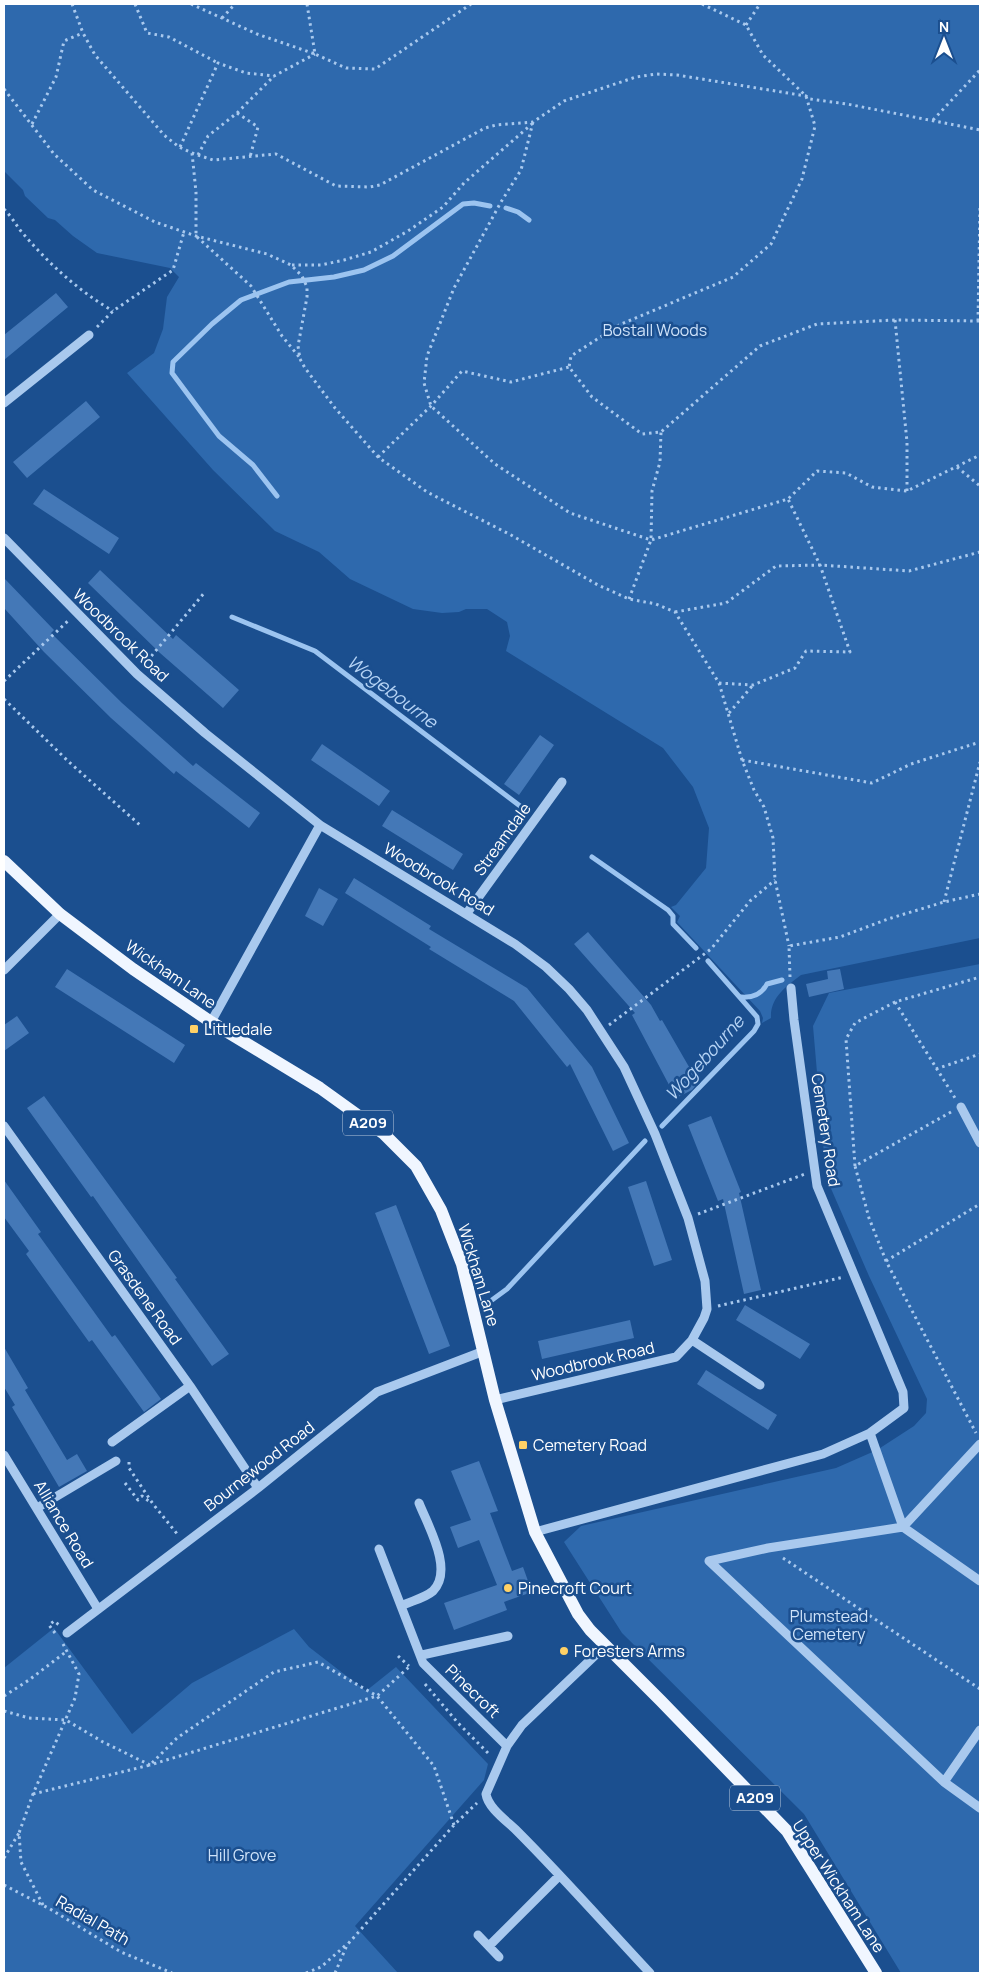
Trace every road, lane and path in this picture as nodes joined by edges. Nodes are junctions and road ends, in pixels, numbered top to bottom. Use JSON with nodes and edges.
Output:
{"nodes":[{"id":1,"x":72,"y":4,"type":"edge"},
{"id":2,"x":135,"y":4,"type":"edge"},
{"id":3,"x":191,"y":4,"type":"edge"},
{"id":4,"x":235,"y":4,"type":"edge"},
{"id":5,"x":306,"y":4,"type":"edge"},
{"id":6,"x":471,"y":4,"type":"edge"},
{"id":7,"x":702,"y":4,"type":"edge"},
{"id":8,"x":760,"y":4,"type":"edge"},
{"id":9,"x":222,"y":18,"type":"junction"},
{"id":10,"x":746,"y":25,"type":"junction"},
{"id":11,"x":83,"y":33,"type":"junction"},
{"id":12,"x":315,"y":54,"type":"junction"},
{"id":13,"x":218,"y":63,"type":"junction"},
{"id":14,"x":980,"y":70,"type":"edge"},
{"id":15,"x":274,"y":76,"type":"junction"},
{"id":16,"x":4,"y":89,"type":"edge"},
{"id":17,"x":806,"y":96,"type":"junction"},
{"id":18,"x":237,"y":113,"type":"junction"},
{"id":19,"x":933,"y":120,"type":"junction"},
{"id":20,"x":533,"y":122,"type":"junction"},
{"id":21,"x":32,"y":124,"type":"dead end"},
{"id":22,"x":980,"y":130,"type":"edge"},
{"id":23,"x":180,"y":147,"type":"junction"},
{"id":24,"x":192,"y":154,"type":"junction"},
{"id":25,"x":198,"y":155,"type":"junction"},
{"id":26,"x":250,"y":157,"type":"junction"},
{"id":27,"x":980,"y":204,"type":"edge"},
{"id":28,"x":4,"y":209,"type":"edge"},
{"id":29,"x":184,"y":232,"type":"junction"},
{"id":30,"x":196,"y":236,"type":"junction"},
{"id":31,"x":291,"y":265,"type":"junction"},
{"id":32,"x":113,"y":312,"type":"junction"},
{"id":33,"x":895,"y":320,"type":"junction"},
{"id":34,"x":979,"y":321,"type":"edge"},
{"id":35,"x":88,"y":335,"type":"joint"},
{"id":36,"x":300,"y":359,"type":"junction"},
{"id":37,"x":568,"y":367,"type":"junction"},
{"id":38,"x":4,"y":403,"type":"edge"},
{"id":39,"x":431,"y":406,"type":"junction"},
{"id":40,"x":661,"y":432,"type":"junction"},
{"id":41,"x":980,"y":455,"type":"edge"},
{"id":42,"x":378,"y":457,"type":"junction"},
{"id":43,"x":957,"y":466,"type":"junction"},
{"id":44,"x":980,"y":486,"type":"edge"},
{"id":45,"x":907,"y":491,"type":"junction"},
{"id":46,"x":788,"y":499,"type":"junction"},
{"id":47,"x":4,"y":538,"type":"edge"},
{"id":48,"x":651,"y":540,"type":"junction"},
{"id":49,"x":980,"y":552,"type":"edge"},
{"id":50,"x":820,"y":565,"type":"junction"},
{"id":51,"x":205,"y":592,"type":"dead end"},
{"id":52,"x":629,"y":599,"type":"junction"},
{"id":53,"x":675,"y":612,"type":"junction"},
{"id":54,"x":76,"y":613,"type":"junction"},
{"id":55,"x":137,"y":674,"type":"junction"},
{"id":56,"x":4,"y":681,"type":"edge"},
{"id":57,"x":720,"y":683,"type":"junction"},
{"id":58,"x":753,"y":685,"type":"junction"},
{"id":59,"x":4,"y":699,"type":"edge"},
{"id":60,"x":729,"y":713,"type":"junction"},
{"id":61,"x":980,"y":742,"type":"edge"},
{"id":62,"x":742,"y":760,"type":"junction"},
{"id":63,"x":980,"y":762,"type":"edge"},
{"id":64,"x":562,"y":782,"type":"dead end"},
{"id":65,"x":320,"y":825,"type":"junction"},
{"id":66,"x":141,"y":826,"type":"dead end"},
{"id":67,"x":4,"y":861,"type":"edge"},
{"id":68,"x":775,"y":880,"type":"junction"},
{"id":69,"x":980,"y":894,"type":"edge"},
{"id":70,"x":944,"y":902,"type":"junction"},
{"id":71,"x":467,"y":913,"type":"junction"},
{"id":72,"x":60,"y":914,"type":"junction"},
{"id":73,"x":789,"y":946,"type":"junction"},
{"id":74,"x":4,"y":970,"type":"edge"},
{"id":75,"x":980,"y":977,"type":"edge"},
{"id":76,"x":791,"y":988,"type":"joint"},
{"id":77,"x":895,"y":1002,"type":"junction"},
{"id":78,"x":211,"y":1022,"type":"junction"},
{"id":79,"x":601,"y":1031,"type":"junction"},
{"id":80,"x":980,"y":1054,"type":"edge"},
{"id":81,"x":936,"y":1069,"type":"junction"},
{"id":82,"x":960,"y":1107,"type":"junction"},
{"id":83,"x":4,"y":1126,"type":"edge"},
{"id":84,"x":980,"y":1143,"type":"edge"},
{"id":85,"x":855,"y":1166,"type":"junction"},
{"id":86,"x":815,"y":1170,"type":"junction"},
{"id":87,"x":980,"y":1204,"type":"edge"},
{"id":88,"x":688,"y":1218,"type":"junction"},
{"id":89,"x":886,"y":1261,"type":"junction"},
{"id":90,"x":854,"y":1275,"type":"junction"},
{"id":91,"x":707,"y":1308,"type":"junction"},
{"id":92,"x":692,"y":1340,"type":"junction"},
{"id":93,"x":484,"y":1351,"type":"junction"},
{"id":94,"x":760,"y":1384,"type":"dead end"},
{"id":95,"x":190,"y":1386,"type":"junction"},
{"id":96,"x":495,"y":1400,"type":"junction"},
{"id":97,"x":870,"y":1433,"type":"junction"},
{"id":98,"x":980,"y":1440,"type":"edge"},
{"id":99,"x":112,"y":1442,"type":"dead end"},
{"id":100,"x":980,"y":1444,"type":"edge"},
{"id":101,"x":4,"y":1455,"type":"edge"},
{"id":102,"x":129,"y":1459,"type":"dead end"},
{"id":103,"x":116,"y":1461,"type":"dead end"},
{"id":104,"x":125,"y":1483,"type":"dead end"},
{"id":105,"x":258,"y":1488,"type":"junction"},
{"id":106,"x":419,"y":1503,"type":"dead end"},
{"id":107,"x":153,"y":1504,"type":"junction"},
{"id":108,"x":37,"y":1508,"type":"junction"},
{"id":109,"x":903,"y":1527,"type":"junction"},
{"id":110,"x":535,"y":1532,"type":"junction"},
{"id":111,"x":185,"y":1543,"type":"junction"},
{"id":112,"x":768,"y":1548,"type":"junction"},
{"id":113,"x":379,"y":1549,"type":"dead end"},
{"id":114,"x":980,"y":1581,"type":"edge"},
{"id":115,"x":401,"y":1606,"type":"junction"},
{"id":116,"x":98,"y":1610,"type":"junction"},
{"id":117,"x":67,"y":1632,"type":"joint"},
{"id":118,"x":508,"y":1636,"type":"dead end"},
{"id":119,"x":606,"y":1645,"type":"junction"},
{"id":120,"x":67,"y":1651,"type":"junction"},
{"id":121,"x":422,"y":1655,"type":"junction"},
{"id":122,"x":398,"y":1656,"type":"dead end"},
{"id":123,"x":409,"y":1666,"type":"junction"},
{"id":124,"x":415,"y":1674,"type":"dead end"},
{"id":125,"x":422,"y":1681,"type":"dead end"},
{"id":126,"x":980,"y":1689,"type":"edge"},
{"id":127,"x":4,"y":1696,"type":"edge"},
{"id":128,"x":377,"y":1696,"type":"junction"},
{"id":129,"x":4,"y":1711,"type":"edge"},
{"id":130,"x":66,"y":1720,"type":"junction"},
{"id":131,"x":980,"y":1730,"type":"edge"},
{"id":132,"x":507,"y":1746,"type":"junction"},
{"id":133,"x":499,"y":1764,"type":"junction"},
{"id":134,"x":150,"y":1765,"type":"junction"},
{"id":135,"x":944,"y":1782,"type":"junction"},
{"id":136,"x":33,"y":1794,"type":"junction"},
{"id":137,"x":480,"y":1800,"type":"dead end"},
{"id":138,"x":980,"y":1808,"type":"edge"},
{"id":139,"x":454,"y":1825,"type":"junction"},
{"id":140,"x":19,"y":1833,"type":"junction"},
{"id":141,"x":4,"y":1858,"type":"edge"},
{"id":142,"x":560,"y":1876,"type":"junction"},
{"id":143,"x":4,"y":1885,"type":"edge"},
{"id":144,"x":43,"y":1905,"type":"junction"},
{"id":145,"x":478,"y":1935,"type":"dead end"},
{"id":146,"x":347,"y":1945,"type":"junction"},
{"id":147,"x":488,"y":1946,"type":"junction"},
{"id":148,"x":499,"y":1957,"type":"dead end"},
{"id":149,"x":172,"y":1973,"type":"edge"},
{"id":150,"x":306,"y":1973,"type":"edge"},
{"id":151,"x":335,"y":1973,"type":"edge"},
{"id":152,"x":650,"y":1973,"type":"edge"},
{"id":153,"x":876,"y":1973,"type":"edge"}],
"edges":[{"from":1,"to":11,"type":"path"},
{"from":2,"to":13,"type":"path"},
{"from":3,"to":9,"type":"path"},
{"from":4,"to":9,"type":"path"},
{"from":5,"to":12,"type":"path"},
{"from":6,"to":12,"type":"path"},
{"from":7,"to":10,"type":"path"},
{"from":8,"to":10,"type":"path"},
{"from":9,"to":12,"type":"path"},
{"from":10,"to":17,"type":"path"},
{"from":11,"to":21,"type":"path"},
{"from":11,"to":23,"type":"path"},
{"from":12,"to":15,"type":"path"},
{"from":13,"to":15,"type":"path"},
{"from":13,"to":23,"type":"path"},
{"from":14,"to":19,"type":"path"},
{"from":15,"to":18,"type":"path"},
{"from":16,"to":29,"type":"path"},
{"from":17,"to":19,"type":"path"},
{"from":17,"to":20,"type":"path"},
{"from":17,"to":37,"type":"path"},
{"from":18,"to":25,"type":"path"},
{"from":18,"to":26,"type":"path"},
{"from":19,"to":22,"type":"path"},
{"from":20,"to":26,"type":"path"},
{"from":20,"to":31,"type":"path"},
{"from":20,"to":39,"type":"path"},
{"from":23,"to":24,"type":"path"},
{"from":24,"to":25,"type":"path"},
{"from":24,"to":30,"type":"path"},
{"from":25,"to":26,"type":"path"},
{"from":27,"to":34,"type":"path"},
{"from":28,"to":32,"type":"path"},
{"from":29,"to":30,"type":"path"},
{"from":29,"to":32,"type":"path"},
{"from":30,"to":31,"type":"path"},
{"from":30,"to":36,"type":"path"},
{"from":31,"to":36,"type":"path"},
{"from":32,"to":35,"type":"path"},
{"from":33,"to":34,"type":"path"},
{"from":33,"to":40,"type":"path"},
{"from":33,"to":45,"type":"path"},
{"from":35,"to":38,"type":"street"},
{"from":36,"to":42,"type":"path"},
{"from":37,"to":39,"type":"path"},
{"from":37,"to":40,"type":"path"},
{"from":39,"to":42,"type":"path"},
{"from":39,"to":48,"type":"path"},
{"from":40,"to":48,"type":"path"},
{"from":41,"to":43,"type":"path"},
{"from":42,"to":52,"type":"path"},
{"from":43,"to":44,"type":"path"},
{"from":43,"to":45,"type":"path"},
{"from":45,"to":46,"type":"path"},
{"from":46,"to":48,"type":"path"},
{"from":46,"to":50,"type":"path"},
{"from":47,"to":54,"type":"street","name":"Woodbrook Road"},
{"from":48,"to":52,"type":"path"},
{"from":49,"to":50,"type":"path"},
{"from":50,"to":53,"type":"path"},
{"from":50,"to":58,"type":"path"},
{"from":51,"to":55,"type":"path"},
{"from":52,"to":53,"type":"path"},
{"from":53,"to":57,"type":"path"},
{"from":54,"to":55,"type":"street","name":"Woodbrook Road"},
{"from":54,"to":56,"type":"path"},
{"from":55,"to":65,"type":"street","name":"Woodbrook Road"},
{"from":57,"to":58,"type":"path"},
{"from":57,"to":60,"type":"path"},
{"from":58,"to":60,"type":"path"},
{"from":59,"to":66,"type":"path"},
{"from":60,"to":62,"type":"path"},
{"from":61,"to":62,"type":"path"},
{"from":62,"to":68,"type":"path"},
{"from":63,"to":70,"type":"path"},
{"from":64,"to":71,"type":"street","name":"Streamdale"},
{"from":65,"to":71,"type":"street","name":"Woodbrook Road"},
{"from":65,"to":78,"type":"street"},
{"from":67,"to":72,"type":"main road","name":"Wickham Lane","number":"A209"},
{"from":68,"to":73,"type":"path"},
{"from":68,"to":79,"type":"path"},
{"from":69,"to":70,"type":"path"},
{"from":70,"to":73,"type":"path"},
{"from":71,"to":79,"type":"street","name":"Woodbrook Road"},
{"from":72,"to":74,"type":"street"},
{"from":72,"to":78,"type":"main road","name":"Wickham Lane","number":"A209"},
{"from":73,"to":76,"type":"path"},
{"from":75,"to":77,"type":"path"},
{"from":76,"to":86,"type":"street","name":"Cemetery Road"},
{"from":77,"to":81,"type":"path"},
{"from":77,"to":85,"type":"path"},
{"from":78,"to":93,"type":"main road","name":"Wickham Lane","number":"A209"},
{"from":79,"to":88,"type":"street","name":"Woodbrook Road"},
{"from":80,"to":81,"type":"path"},
{"from":81,"to":82,"type":"path"},
{"from":82,"to":84,"type":"street"},
{"from":82,"to":85,"type":"path"},
{"from":83,"to":95,"type":"street","name":"Grasdene Road"},
{"from":85,"to":89,"type":"path"},
{"from":86,"to":88,"type":"path"},
{"from":86,"to":90,"type":"street","name":"Cemetery Road"},
{"from":87,"to":89,"type":"path"},
{"from":88,"to":91,"type":"street","name":"Woodbrook Road"},
{"from":89,"to":98,"type":"path"},
{"from":90,"to":91,"type":"path"},
{"from":90,"to":97,"type":"street","name":"Cemetery Road"},
{"from":91,"to":92,"type":"street","name":"Woodbrook Road"},
{"from":92,"to":94,"type":"street"},
{"from":92,"to":96,"type":"street","name":"Woodbrook Road"},
{"from":93,"to":96,"type":"main road","name":"Wickham Lane","number":"A209"},
{"from":93,"to":105,"type":"street","name":"Bournewood Road"},
{"from":95,"to":99,"type":"street"},
{"from":95,"to":105,"type":"street","name":"Grasdene Road"},
{"from":96,"to":110,"type":"main road","name":"Wickham Lane","number":"A209"},
{"from":97,"to":109,"type":"street"},
{"from":97,"to":110,"type":"street","name":"Cemetery Road"},
{"from":100,"to":109,"type":"street"},
{"from":101,"to":108,"type":"street","name":"Alliance Road"},
{"from":102,"to":107,"type":"path"},
{"from":103,"to":108,"type":"street"},
{"from":104,"to":107,"type":"path"},
{"from":105,"to":111,"type":"street","name":"Bournewood Road"},
{"from":106,"to":115,"type":"street"},
{"from":107,"to":111,"type":"path"},
{"from":108,"to":116,"type":"street","name":"Alliance Road"},
{"from":109,"to":112,"type":"street"},
{"from":109,"to":114,"type":"street"},
{"from":110,"to":119,"type":"main road","name":"Wickham Lane","number":"A209"},
{"from":111,"to":116,"type":"street","name":"Bournewood Road"},
{"from":112,"to":126,"type":"path"},
{"from":112,"to":135,"type":"street"},
{"from":113,"to":115,"type":"street","name":"Pinecroft"},
{"from":115,"to":121,"type":"street","name":"Pinecroft"},
{"from":116,"to":117,"type":"street","name":"Bournewood Road"},
{"from":117,"to":120,"type":"path"},
{"from":118,"to":121,"type":"street","name":"Pinecroft"},
{"from":119,"to":132,"type":"street"},
{"from":119,"to":153,"type":"main road","name":"Upper Wickham Lane","number":"A209"},
{"from":120,"to":127,"type":"path"},
{"from":120,"to":130,"type":"path"},
{"from":121,"to":132,"type":"street","name":"Pinecroft"},
{"from":122,"to":123,"type":"path"},
{"from":123,"to":124,"type":"path"},
{"from":123,"to":128,"type":"path"},
{"from":125,"to":133,"type":"path"},
{"from":128,"to":134,"type":"path"},
{"from":128,"to":134,"type":"path"},
{"from":128,"to":139,"type":"path"},
{"from":129,"to":130,"type":"path"},
{"from":130,"to":134,"type":"path"},
{"from":130,"to":136,"type":"path"},
{"from":131,"to":135,"type":"street"},
{"from":132,"to":133,"type":"street"},
{"from":133,"to":142,"type":"street"},
{"from":134,"to":136,"type":"path"},
{"from":135,"to":138,"type":"street"},
{"from":136,"to":140,"type":"path"},
{"from":137,"to":139,"type":"path"},
{"from":139,"to":146,"type":"path"},
{"from":140,"to":141,"type":"path"},
{"from":140,"to":144,"type":"path"},
{"from":142,"to":147,"type":"street"},
{"from":142,"to":152,"type":"street"},
{"from":143,"to":144,"type":"path","name":"Radial Path"},
{"from":144,"to":149,"type":"path","name":"Radial Path"},
{"from":145,"to":147,"type":"street"},
{"from":146,"to":150,"type":"path"},
{"from":146,"to":151,"type":"path"},
{"from":147,"to":148,"type":"street"}]}
